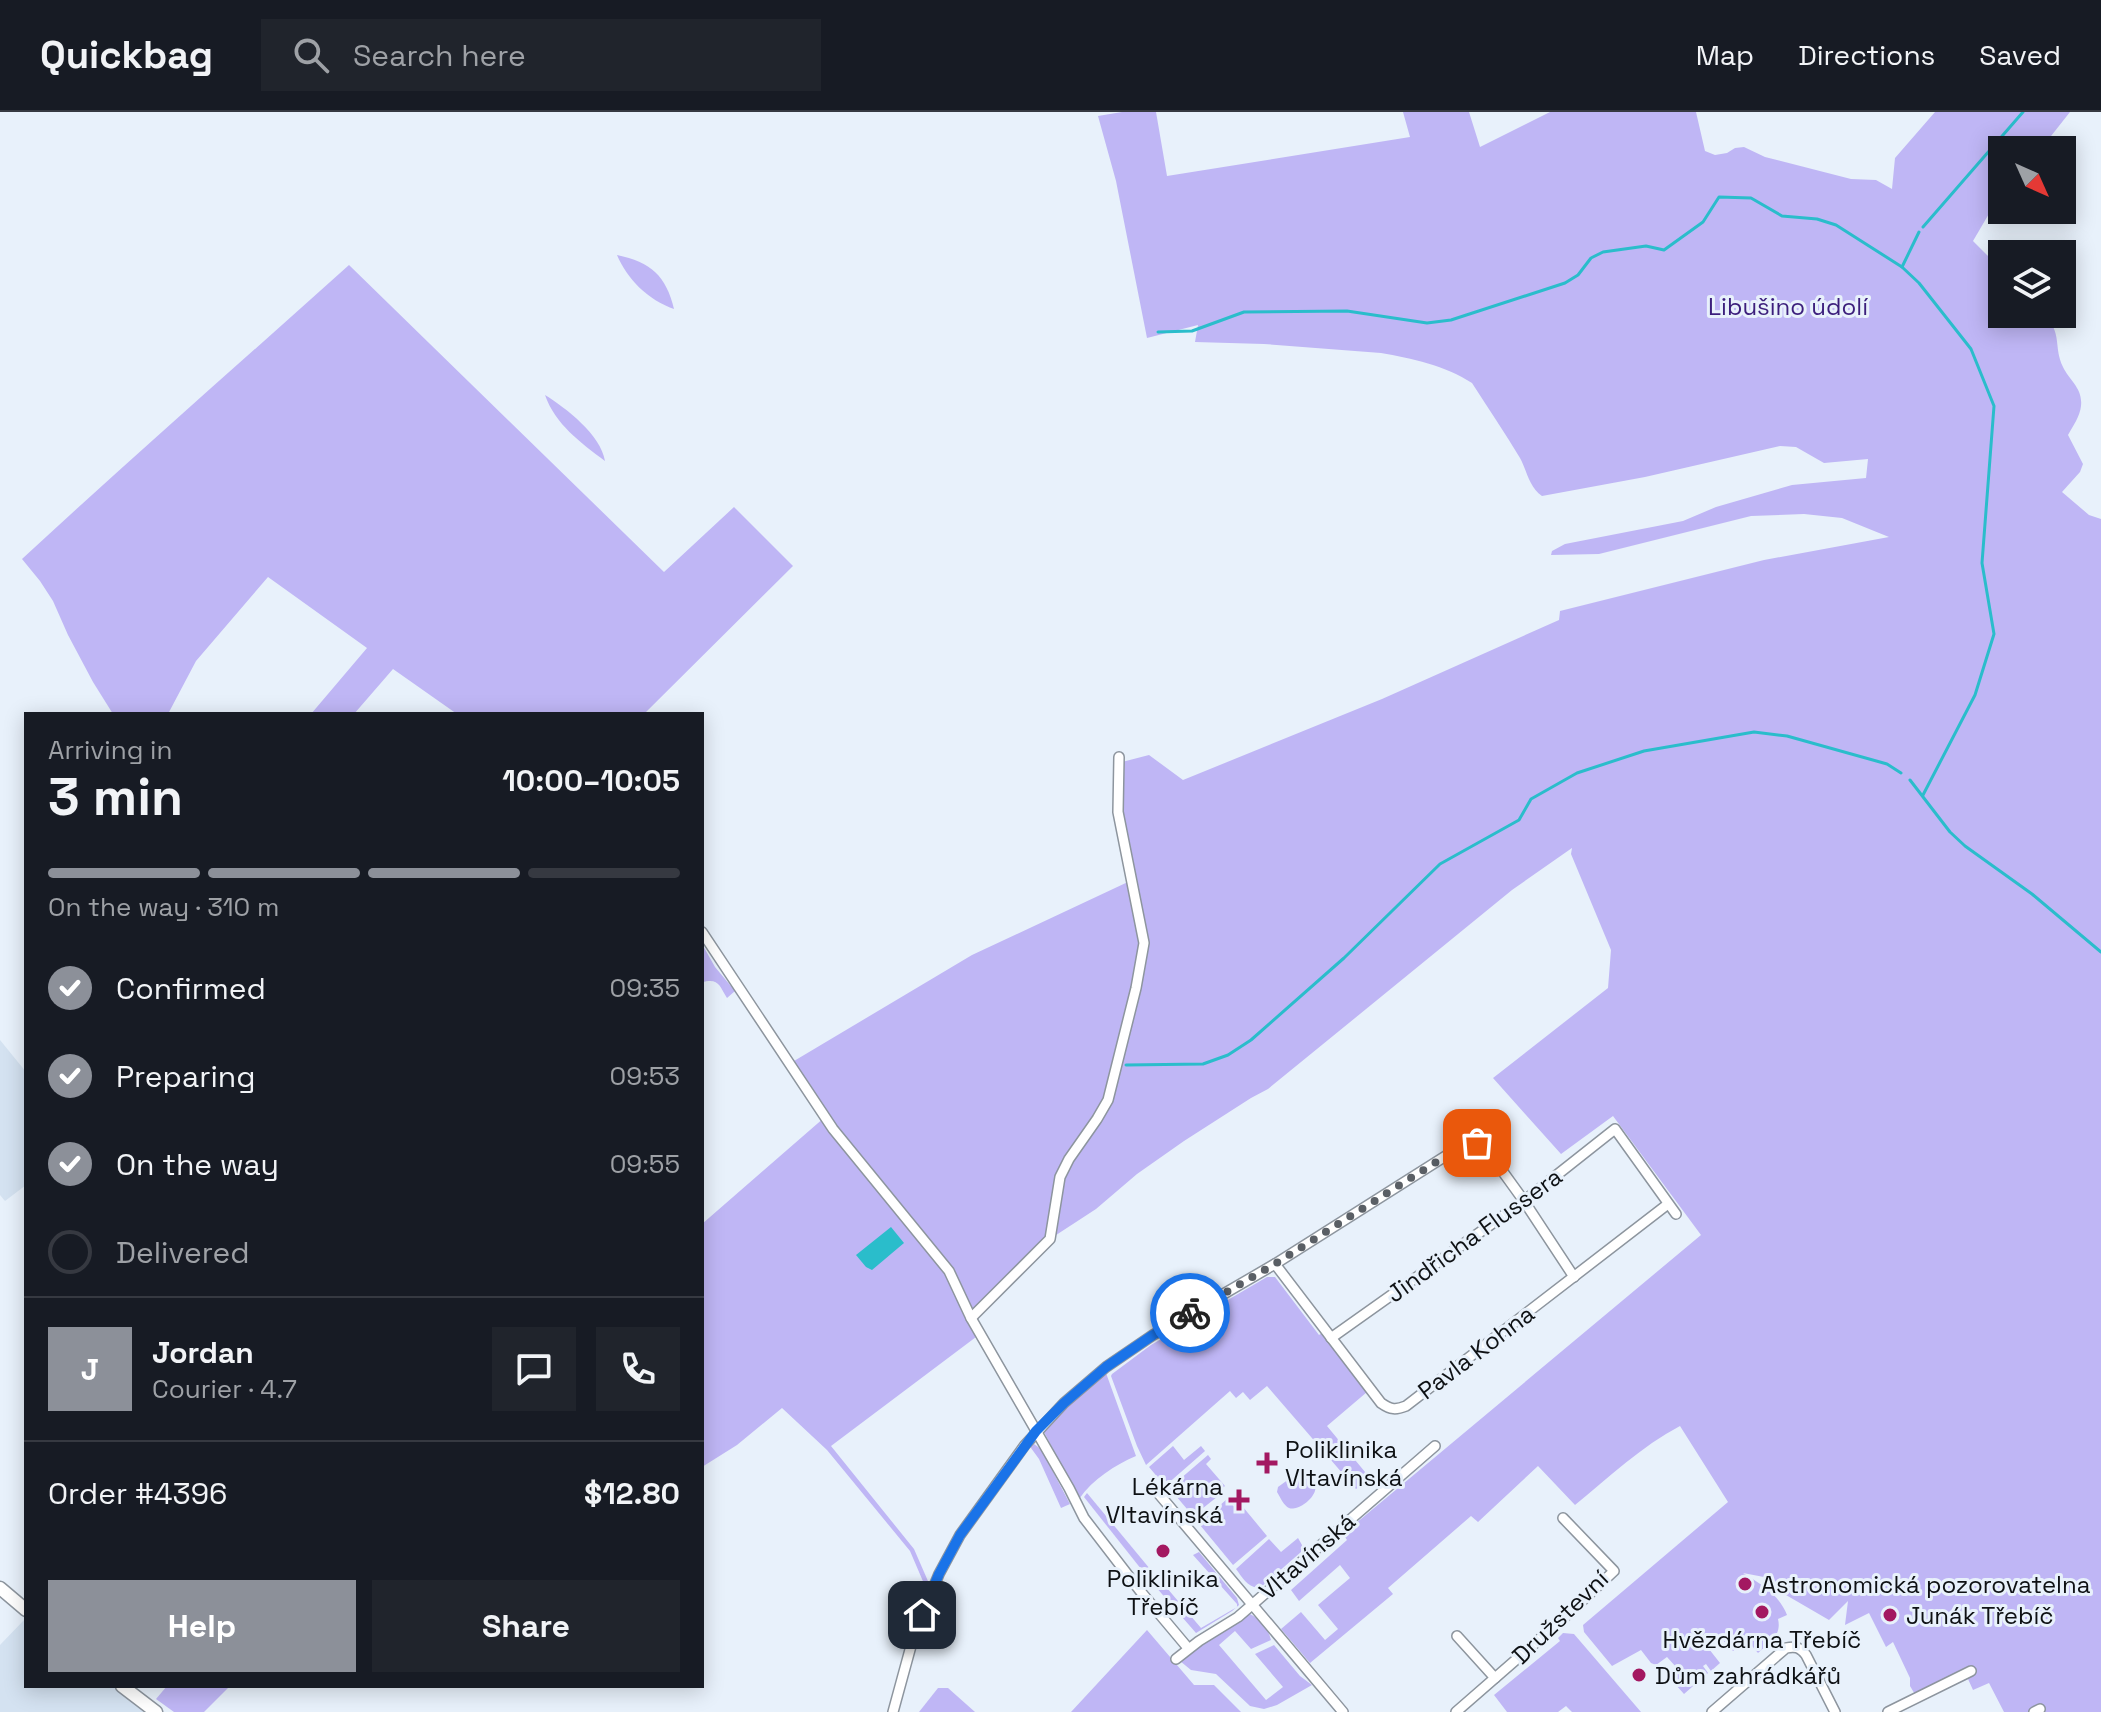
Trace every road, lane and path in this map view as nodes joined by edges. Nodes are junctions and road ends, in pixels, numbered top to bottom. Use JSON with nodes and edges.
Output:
{"nodes":[{"id":1,"x":1119,"y":757,"type":"dead end"},
{"id":2,"x":704,"y":935,"type":"edge"},
{"id":3,"x":1524,"y":1201,"type":"junction"},
{"id":4,"x":1668,"y":1204,"type":"junction"},
{"id":5,"x":1676,"y":1214,"type":"dead end"},
{"id":6,"x":1275,"y":1264,"type":"junction"},
{"id":7,"x":1574,"y":1277,"type":"junction"},
{"id":8,"x":971,"y":1318,"type":"junction"},
{"id":9,"x":1331,"y":1338,"type":"junction"},
{"id":10,"x":1036,"y":1431,"type":"junction"},
{"id":11,"x":1435,"y":1446,"type":"dead end"},
{"id":12,"x":1158,"y":1493,"type":"dead end"},
{"id":13,"x":1563,"y":1518,"type":"dead end"},
{"id":14,"x":0,"y":1588,"type":"edge"},
{"id":15,"x":1252,"y":1604,"type":"junction"},
{"id":16,"x":24,"y":1608,"type":"edge"},
{"id":17,"x":1457,"y":1636,"type":"dead end"},
{"id":18,"x":1188,"y":1648,"type":"junction"},
{"id":19,"x":1176,"y":1659,"type":"dead end"},
{"id":20,"x":1971,"y":1671,"type":"dead end"},
{"id":21,"x":1495,"y":1678,"type":"junction"},
{"id":22,"x":125,"y":1688,"type":"edge"},
{"id":23,"x":156,"y":1712,"type":"edge"},
{"id":24,"x":893,"y":1712,"type":"edge"},
{"id":25,"x":1343,"y":1712,"type":"edge"},
{"id":26,"x":1456,"y":1712,"type":"edge"},
{"id":27,"x":1712,"y":1712,"type":"edge"},
{"id":28,"x":1835,"y":1712,"type":"edge"},
{"id":29,"x":1888,"y":1712,"type":"edge"}],
"edges":[{"from":1,"to":8,"type":"street"},
{"from":2,"to":8,"type":"street"},
{"from":3,"to":4,"type":"street","name":"Jindřicha Flussera"},
{"from":3,"to":6,"type":"street"},
{"from":3,"to":7,"type":"street"},
{"from":3,"to":9,"type":"street","name":"Jindřicha Flussera"},
{"from":4,"to":5,"type":"street","name":"Jindřicha Flussera"},
{"from":4,"to":7,"type":"street","name":"Pavla Kohna"},
{"from":6,"to":9,"type":"street","name":"Pavla Kohna"},
{"from":6,"to":10,"type":"street"},
{"from":7,"to":9,"type":"street","name":"Pavla Kohna"},
{"from":8,"to":10,"type":"street"},
{"from":10,"to":18,"type":"street"},
{"from":10,"to":24,"type":"street"},
{"from":11,"to":15,"type":"street","name":"Vltavínská"},
{"from":12,"to":15,"type":"street","name":"Vltavínská"},
{"from":13,"to":21,"type":"street","name":"Družstevní"},
{"from":14,"to":16,"type":"main road"},
{"from":15,"to":18,"type":"street"},
{"from":15,"to":25,"type":"street","name":"Vltavínská"},
{"from":17,"to":21,"type":"street"},
{"from":18,"to":19,"type":"street"},
{"from":20,"to":29,"type":"street"},
{"from":21,"to":26,"type":"street","name":"Družstevní"},
{"from":22,"to":23,"type":"main road"},
{"from":27,"to":28,"type":"street"}]}
